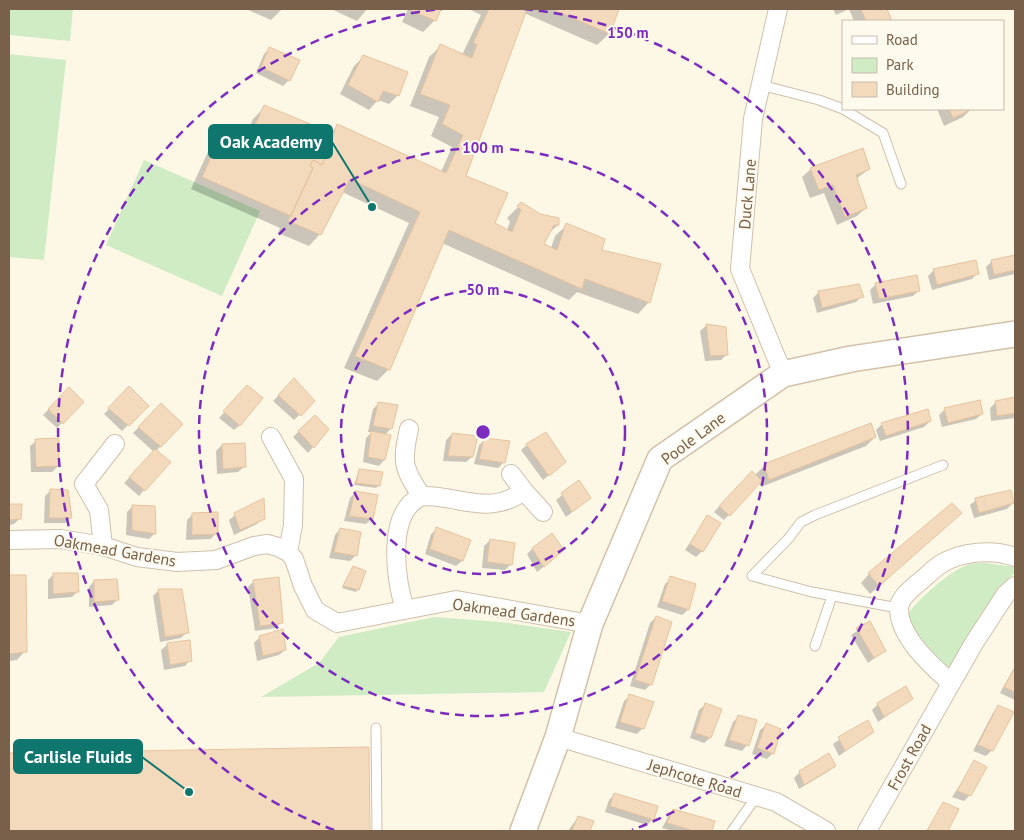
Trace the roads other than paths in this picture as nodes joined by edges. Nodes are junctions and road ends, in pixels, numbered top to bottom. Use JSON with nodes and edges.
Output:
{"nodes":[{"id":1,"x":778,"y":9,"type":"edge"},
{"id":2,"x":761,"y":85,"type":"junction"},
{"id":3,"x":842,"y":109,"type":"edge"},
{"id":4,"x":845,"y":110,"type":"edge"},
{"id":5,"x":901,"y":184,"type":"dead end"},
{"id":6,"x":1015,"y":334,"type":"edge"},
{"id":7,"x":783,"y":374,"type":"junction"},
{"id":8,"x":409,"y":428,"type":"dead end"},
{"id":9,"x":271,"y":437,"type":"dead end"},
{"id":10,"x":115,"y":444,"type":"dead end"},
{"id":11,"x":943,"y":465,"type":"dead end"},
{"id":12,"x":511,"y":474,"type":"dead end"},
{"id":13,"x":524,"y":491,"type":"junction"},
{"id":14,"x":422,"y":496,"type":"junction"},
{"id":15,"x":543,"y":512,"type":"dead end"},
{"id":16,"x":9,"y":540,"type":"edge"},
{"id":17,"x":103,"y":546,"type":"junction"},
{"id":18,"x":288,"y":552,"type":"junction"},
{"id":19,"x":1015,"y":557,"type":"edge"},
{"id":20,"x":1015,"y":586,"type":"edge"},
{"id":21,"x":832,"y":596,"type":"junction"},
{"id":22,"x":898,"y":608,"type":"junction"},
{"id":23,"x":404,"y":610,"type":"junction"},
{"id":24,"x":590,"y":624,"type":"junction"},
{"id":25,"x":815,"y":646,"type":"dead end"},
{"id":26,"x":951,"y":683,"type":"junction"},
{"id":27,"x":376,"y":728,"type":"dead end"},
{"id":28,"x":558,"y":736,"type":"junction"},
{"id":29,"x":757,"y":796,"type":"junction"},
{"id":30,"x":377,"y":831,"type":"edge"},
{"id":31,"x":523,"y":831,"type":"edge"},
{"id":32,"x":732,"y":831,"type":"edge"},
{"id":33,"x":826,"y":831,"type":"edge"},
{"id":34,"x":867,"y":831,"type":"edge"}],
"edges":[{"from":1,"to":2,"type":"street","name":"Duck Lane"},
{"from":2,"to":3,"type":"lane"},
{"from":2,"to":7,"type":"street","name":"Duck Lane"},
{"from":4,"to":5,"type":"lane"},
{"from":6,"to":7,"type":"street","name":"Poole Lane"},
{"from":7,"to":24,"type":"street","name":"Poole Lane"},
{"from":8,"to":14,"type":"street"},
{"from":9,"to":18,"type":"street"},
{"from":10,"to":17,"type":"street"},
{"from":11,"to":21,"type":"lane"},
{"from":12,"to":13,"type":"street"},
{"from":13,"to":14,"type":"street"},
{"from":13,"to":15,"type":"street"},
{"from":14,"to":23,"type":"street"},
{"from":16,"to":17,"type":"street","name":"Oakmead Gardens"},
{"from":17,"to":18,"type":"street","name":"Oakmead Gardens"},
{"from":18,"to":23,"type":"street","name":"Oakmead Gardens"},
{"from":19,"to":22,"type":"street"},
{"from":20,"to":26,"type":"street","name":"Frost Road"},
{"from":21,"to":22,"type":"lane"},
{"from":21,"to":25,"type":"lane"},
{"from":22,"to":26,"type":"street"},
{"from":23,"to":24,"type":"street","name":"Oakmead Gardens"},
{"from":24,"to":28,"type":"street","name":"Poole Lane"},
{"from":26,"to":34,"type":"street","name":"Frost Road"},
{"from":27,"to":30,"type":"lane"},
{"from":28,"to":29,"type":"street","name":"Jephcote Road"},
{"from":28,"to":31,"type":"street","name":"Poole Lane"},
{"from":29,"to":32,"type":"lane"},
{"from":29,"to":33,"type":"street","name":"Jephcote Road"}]}
